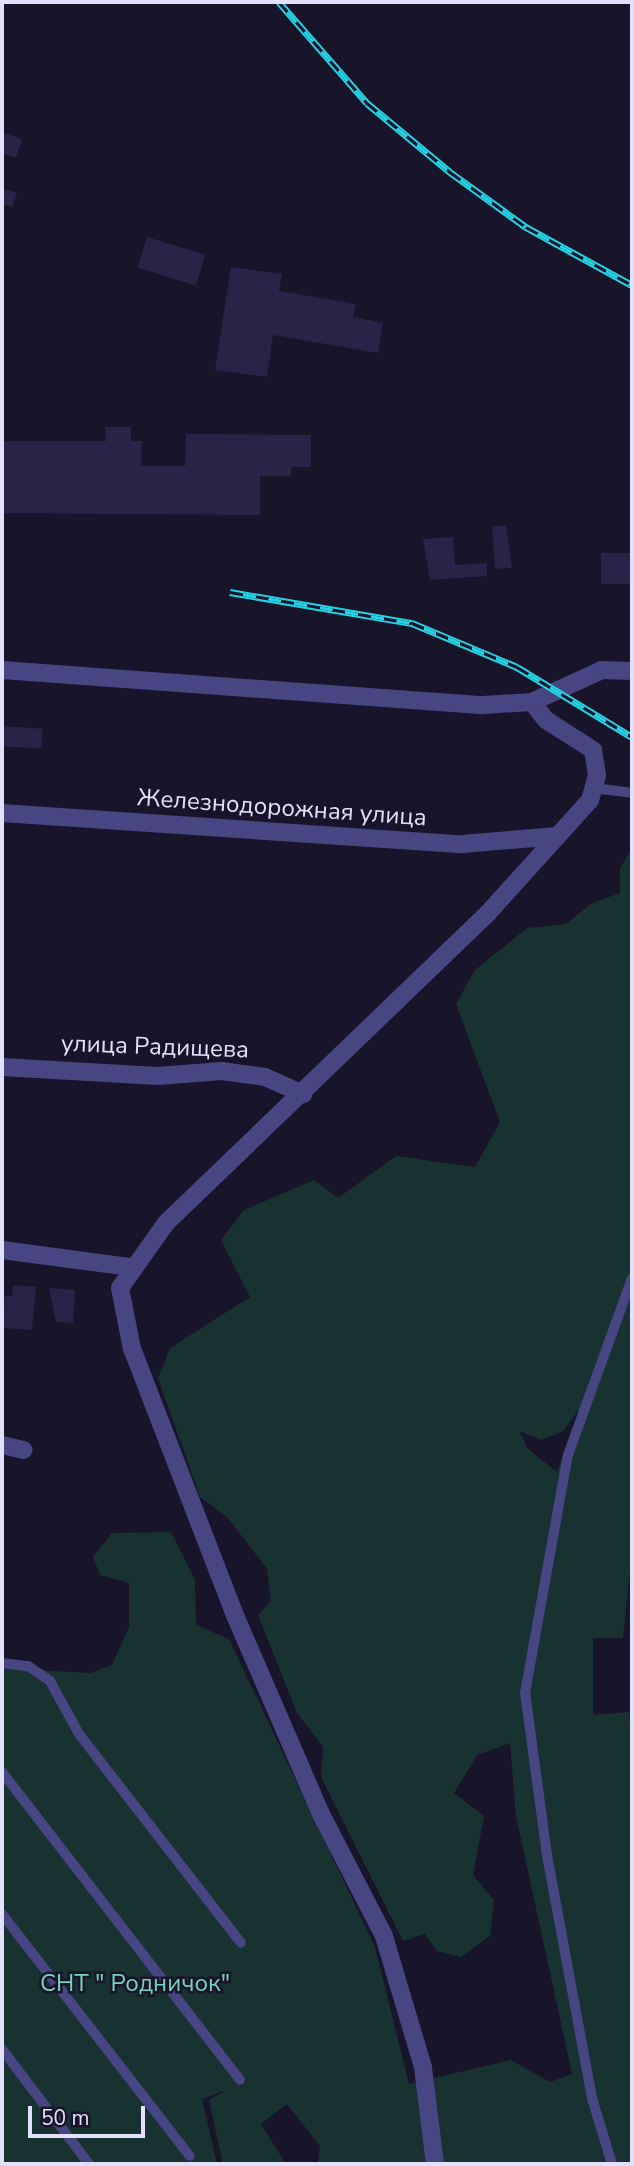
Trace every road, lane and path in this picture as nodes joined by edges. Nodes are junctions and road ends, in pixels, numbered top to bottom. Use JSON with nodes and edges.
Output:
{"nodes":[{"id":1,"x":2,"y":670,"type":"edge"},
{"id":2,"x":632,"y":671,"type":"edge"},
{"id":3,"x":531,"y":702,"type":"junction"},
{"id":4,"x":593,"y":788,"type":"junction"},
{"id":5,"x":632,"y":793,"type":"edge"},
{"id":6,"x":2,"y":813,"type":"edge"},
{"id":7,"x":558,"y":836,"type":"junction"},
{"id":8,"x":2,"y":1066,"type":"edge"},
{"id":9,"x":303,"y":1094,"type":"junction"},
{"id":10,"x":2,"y":1250,"type":"edge"},
{"id":11,"x":130,"y":1266,"type":"junction"},
{"id":12,"x":632,"y":1278,"type":"edge"},
{"id":13,"x":2,"y":1445,"type":"edge"},
{"id":14,"x":23,"y":1450,"type":"dead end"},
{"id":15,"x":2,"y":1663,"type":"edge"},
{"id":16,"x":2,"y":1772,"type":"edge"},
{"id":17,"x":2,"y":1914,"type":"edge"},
{"id":18,"x":242,"y":1943,"type":"dead end"},
{"id":19,"x":2,"y":2049,"type":"edge"},
{"id":20,"x":240,"y":2080,"type":"dead end"},
{"id":21,"x":190,"y":2156,"type":"dead end"},
{"id":22,"x":89,"y":2164,"type":"edge"},
{"id":23,"x":435,"y":2164,"type":"edge"},
{"id":24,"x":612,"y":2164,"type":"edge"}],
"edges":[{"from":1,"to":3,"type":"street"},
{"from":2,"to":3,"type":"street"},
{"from":3,"to":4,"type":"street"},
{"from":4,"to":5,"type":"lane"},
{"from":4,"to":7,"type":"street"},
{"from":6,"to":7,"type":"street","name":"Железнодорожная улица"},
{"from":7,"to":9,"type":"street"},
{"from":8,"to":9,"type":"street","name":"улица Радищева"},
{"from":9,"to":11,"type":"street"},
{"from":10,"to":11,"type":"street"},
{"from":11,"to":23,"type":"street"},
{"from":12,"to":24,"type":"lane"},
{"from":13,"to":14,"type":"street"},
{"from":15,"to":18,"type":"lane"},
{"from":16,"to":20,"type":"lane"},
{"from":17,"to":21,"type":"lane"},
{"from":19,"to":22,"type":"lane"}]}
